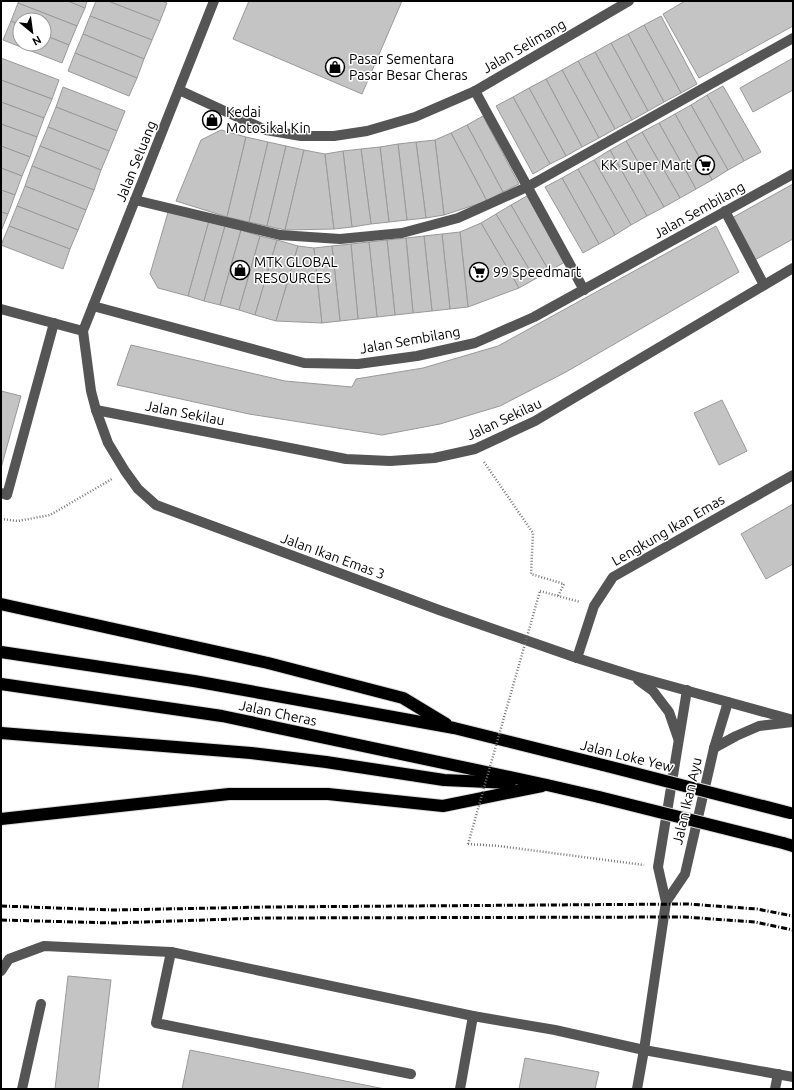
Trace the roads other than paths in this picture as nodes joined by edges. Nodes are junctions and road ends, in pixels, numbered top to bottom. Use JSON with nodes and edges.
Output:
{"nodes":[{"id":1,"x":214,"y":1,"type":"edge"},
{"id":2,"x":629,"y":1,"type":"edge"},
{"id":3,"x":793,"y":38,"type":"edge"},
{"id":4,"x":179,"y":90,"type":"junction"},
{"id":5,"x":475,"y":91,"type":"junction"},
{"id":6,"x":793,"y":174,"type":"edge"},
{"id":7,"x":528,"y":187,"type":"junction"},
{"id":8,"x":135,"y":200,"type":"junction"},
{"id":9,"x":725,"y":212,"type":"junction"},
{"id":10,"x":793,"y":268,"type":"edge"},
{"id":11,"x":764,"y":285,"type":"junction"},
{"id":12,"x":584,"y":290,"type":"junction"},
{"id":13,"x":93,"y":306,"type":"junction"},
{"id":14,"x":1,"y":309,"type":"edge"},
{"id":15,"x":54,"y":323,"type":"junction"},
{"id":16,"x":83,"y":331,"type":"junction"},
{"id":17,"x":96,"y":410,"type":"junction"},
{"id":18,"x":793,"y":475,"type":"edge"},
{"id":19,"x":1,"y":494,"type":"edge"},
{"id":20,"x":1,"y":604,"type":"edge"},
{"id":21,"x":1,"y":652,"type":"edge"},
{"id":22,"x":577,"y":658,"type":"junction"},
{"id":23,"x":634,"y":676,"type":"junction"},
{"id":24,"x":1,"y":684,"type":"edge"},
{"id":25,"x":687,"y":690,"type":"junction"},
{"id":26,"x":728,"y":702,"type":"junction"},
{"id":27,"x":793,"y":721,"type":"edge"},
{"id":28,"x":454,"y":728,"type":"junction"},
{"id":29,"x":1,"y":734,"type":"edge"},
{"id":30,"x":678,"y":740,"type":"junction"},
{"id":31,"x":714,"y":748,"type":"junction"},
{"id":32,"x":547,"y":784,"type":"junction"},
{"id":33,"x":791,"y":813,"type":"edge"},
{"id":34,"x":1,"y":819,"type":"edge"},
{"id":35,"x":788,"y":845,"type":"edge"},
{"id":36,"x":666,"y":902,"type":"junction"},
{"id":37,"x":171,"y":952,"type":"junction"},
{"id":38,"x":1,"y":971,"type":"edge"},
{"id":39,"x":41,"y":1004,"type":"dead end"},
{"id":40,"x":473,"y":1016,"type":"junction"},
{"id":41,"x":644,"y":1050,"type":"junction"},
{"id":42,"x":411,"y":1074,"type":"dead end"},
{"id":43,"x":778,"y":1074,"type":"junction"},
{"id":44,"x":793,"y":1077,"type":"edge"},
{"id":45,"x":22,"y":1089,"type":"edge"},
{"id":46,"x":460,"y":1089,"type":"edge"},
{"id":47,"x":637,"y":1089,"type":"edge"},
{"id":48,"x":775,"y":1089,"type":"edge"}],
"edges":[{"from":1,"to":4,"type":"street","name":"Jalan Seluang"},
{"from":2,"to":5,"type":"street","name":"Jalan Selimang"},
{"from":3,"to":7,"type":"street"},
{"from":4,"to":5,"type":"street","name":"Jalan Selimang"},
{"from":4,"to":8,"type":"street","name":"Jalan Seluang"},
{"from":5,"to":7,"type":"street"},
{"from":6,"to":9,"type":"street","name":"Jalan Sembilang"},
{"from":7,"to":8,"type":"street"},
{"from":7,"to":12,"type":"street"},
{"from":8,"to":13,"type":"street","name":"Jalan Seluang"},
{"from":9,"to":11,"type":"street"},
{"from":9,"to":12,"type":"street","name":"Jalan Sembilang"},
{"from":10,"to":11,"type":"street","name":"Jalan Sekilau"},
{"from":11,"to":17,"type":"street","name":"Jalan Sekilau"},
{"from":12,"to":13,"type":"street","name":"Jalan Sembilang"},
{"from":13,"to":16,"type":"street","name":"Jalan Seluang"},
{"from":14,"to":15,"type":"street"},
{"from":15,"to":16,"type":"street"},
{"from":15,"to":19,"type":"street"},
{"from":16,"to":17,"type":"street","name":"Jalan Ikan Emas 3"},
{"from":17,"to":22,"type":"street","name":"Jalan Ikan Emas 3"},
{"from":18,"to":22,"type":"street","name":"Lengkung Ikan Emas"},
{"from":20,"to":28,"type":"highway"},
{"from":21,"to":28,"type":"highway","name":"Jalan Cheras"},
{"from":22,"to":23,"type":"street","name":"Jalan Ikan Emas 3"},
{"from":23,"to":25,"type":"street","name":"Jalan Ikan Emas 3"},
{"from":23,"to":30,"type":"street"},
{"from":24,"to":32,"type":"highway","name":"Jalan Cheras"},
{"from":25,"to":26,"type":"street","name":"Jalan Ikan Emas 3"},
{"from":25,"to":30,"type":"street","name":"Jalan Ikan Ayu"},
{"from":26,"to":27,"type":"street","name":"Jalan Ikan Emas 3"},
{"from":26,"to":31,"type":"street","name":"Jalan Ikan Ayu"},
{"from":27,"to":31,"type":"street"},
{"from":28,"to":33,"type":"highway","name":"Jalan Loke Yew","bridge":true},
{"from":29,"to":32,"type":"highway"},
{"from":30,"to":36,"type":"street","name":"Jalan Ikan Ayu"},
{"from":31,"to":36,"type":"street","name":"Jalan Ikan Ayu"},
{"from":32,"to":34,"type":"highway"},
{"from":32,"to":35,"type":"highway","bridge":true},
{"from":36,"to":41,"type":"street","name":"Jalan Ikan Ayu"},
{"from":37,"to":38,"type":"street"},
{"from":37,"to":40,"type":"street"},
{"from":37,"to":42,"type":"street"},
{"from":39,"to":45,"type":"street"},
{"from":40,"to":41,"type":"street"},
{"from":40,"to":46,"type":"street"},
{"from":41,"to":43,"type":"street"},
{"from":41,"to":47,"type":"street","name":"Jalan Ikan Ayu"},
{"from":43,"to":44,"type":"street"},
{"from":43,"to":48,"type":"street"}]}
